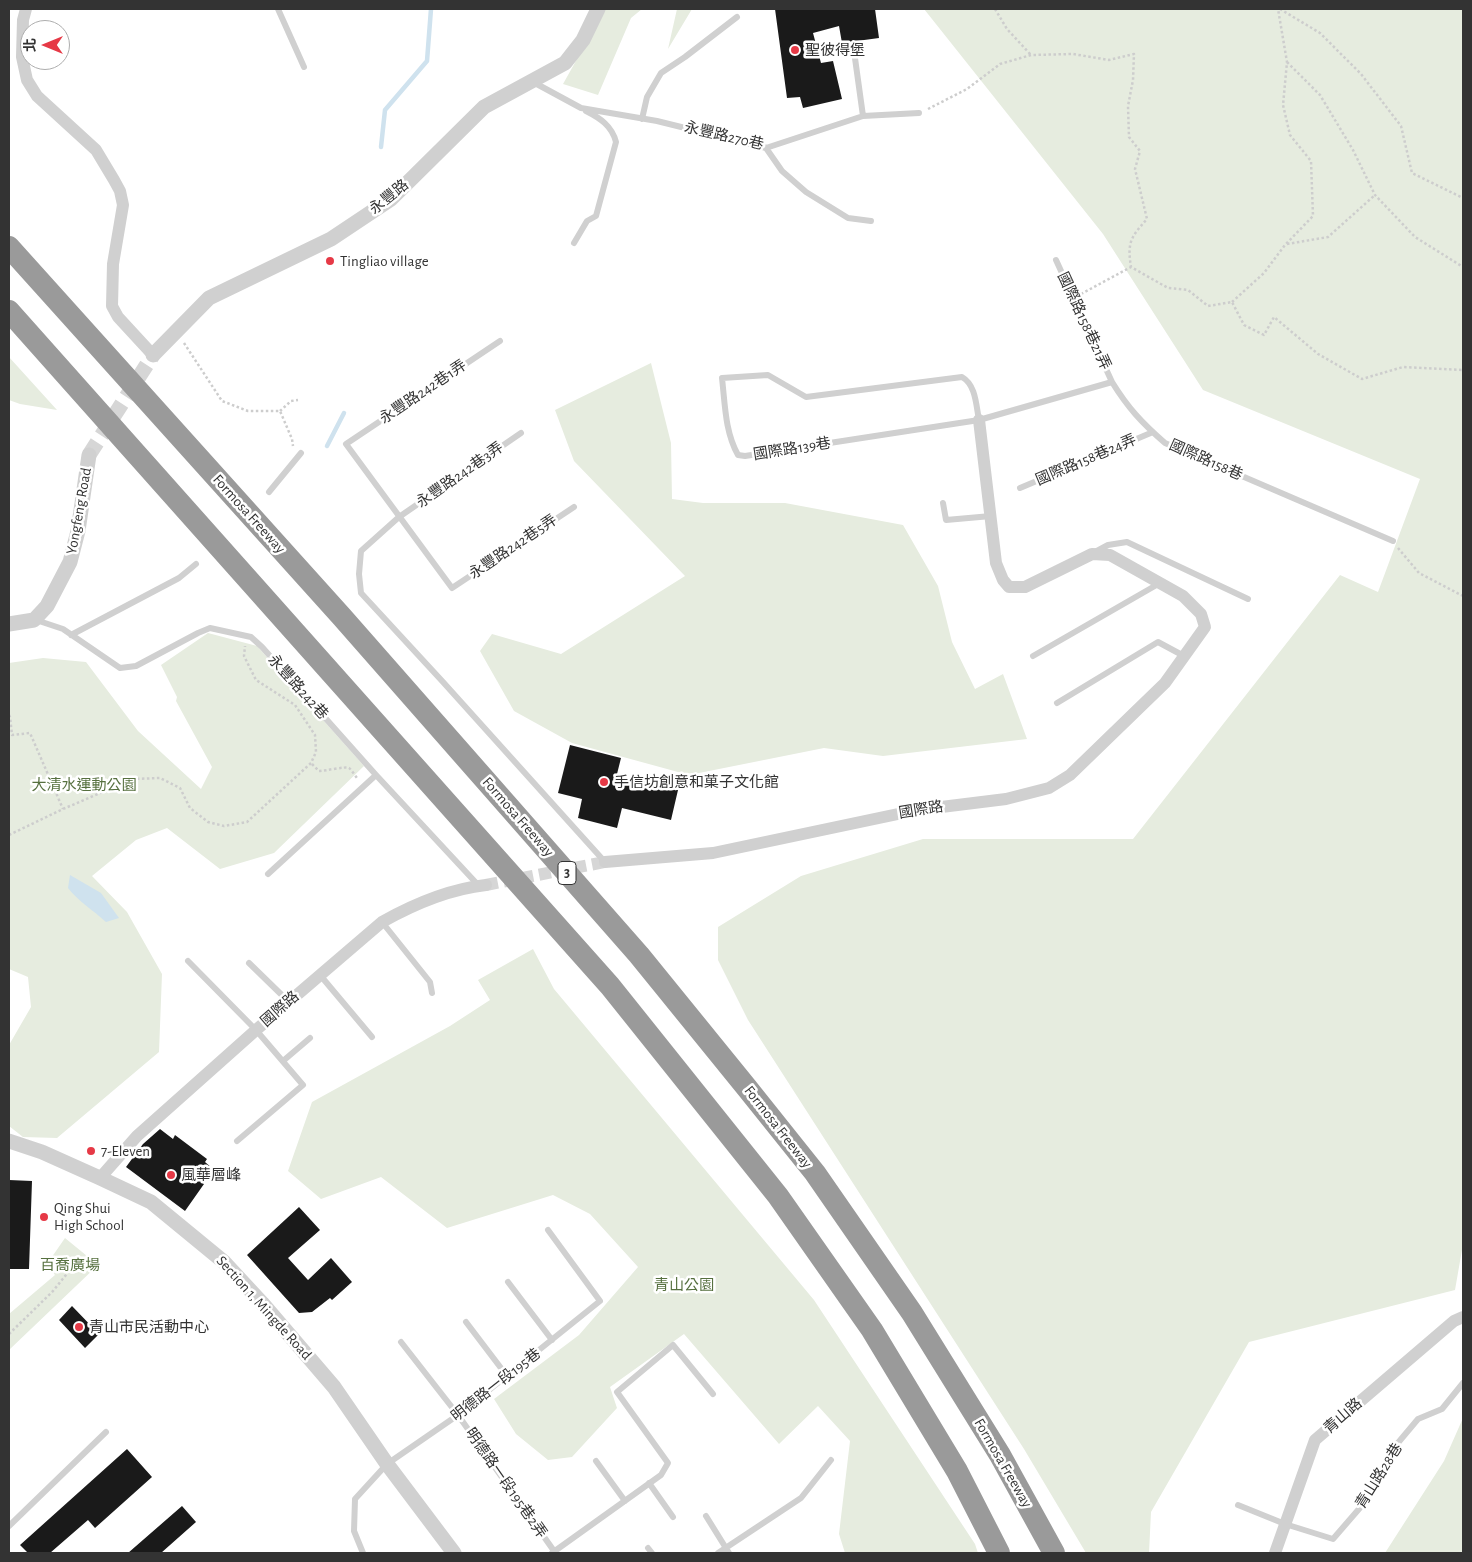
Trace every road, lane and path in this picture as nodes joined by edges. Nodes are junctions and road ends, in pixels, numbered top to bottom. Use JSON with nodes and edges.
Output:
{"nodes":[{"id":1,"x":26,"y":9,"type":"edge"},
{"id":2,"x":278,"y":9,"type":"edge"},
{"id":3,"x":598,"y":9,"type":"edge"},
{"id":4,"x":995,"y":9,"type":"edge"},
{"id":5,"x":1279,"y":9,"type":"edge"},
{"id":6,"x":737,"y":17,"type":"dead end"},
{"id":7,"x":854,"y":52,"type":"dead end"},
{"id":8,"x":1031,"y":56,"type":"junction"},
{"id":9,"x":1288,"y":62,"type":"junction"},
{"id":10,"x":304,"y":67,"type":"dead end"},
{"id":11,"x":532,"y":82,"type":"junction"},
{"id":12,"x":580,"y":108,"type":"junction"},
{"id":13,"x":919,"y":113,"type":"joint"},
{"id":14,"x":863,"y":116,"type":"junction"},
{"id":15,"x":642,"y":119,"type":"junction"},
{"id":16,"x":766,"y":148,"type":"junction"},
{"id":17,"x":1375,"y":195,"type":"junction"},
{"id":18,"x":1463,"y":198,"type":"edge"},
{"id":19,"x":871,"y":221,"type":"dead end"},
{"id":20,"x":574,"y":243,"type":"dead end"},
{"id":21,"x":1285,"y":244,"type":"junction"},
{"id":22,"x":9,"y":247,"type":"edge"},
{"id":23,"x":1056,"y":260,"type":"dead end"},
{"id":24,"x":1131,"y":267,"type":"junction"},
{"id":25,"x":1463,"y":267,"type":"edge"},
{"id":26,"x":1074,"y":298,"type":"junction"},
{"id":27,"x":1232,"y":302,"type":"junction"},
{"id":28,"x":9,"y":311,"type":"edge"},
{"id":29,"x":177,"y":331,"type":"junction"},
{"id":30,"x":500,"y":341,"type":"dead end"},
{"id":31,"x":153,"y":355,"type":"joint"},
{"id":32,"x":1463,"y":370,"type":"edge"},
{"id":33,"x":1112,"y":382,"type":"junction"},
{"id":34,"x":298,"y":400,"type":"dead end"},
{"id":35,"x":280,"y":412,"type":"junction"},
{"id":36,"x":979,"y":420,"type":"junction"},
{"id":37,"x":1153,"y":432,"type":"junction"},
{"id":38,"x":521,"y":433,"type":"dead end"},
{"id":39,"x":301,"y":454,"type":"dead end"},
{"id":40,"x":88,"y":456,"type":"tunnel mouth"},
{"id":41,"x":294,"y":462,"type":"junction"},
{"id":42,"x":1020,"y":488,"type":"dead end"},
{"id":43,"x":269,"y":492,"type":"dead end"},
{"id":44,"x":942,"y":503,"type":"dead end"},
{"id":45,"x":574,"y":507,"type":"dead end"},
{"id":46,"x":991,"y":516,"type":"junction"},
{"id":47,"x":399,"y":517,"type":"junction"},
{"id":48,"x":1393,"y":541,"type":"joint"},
{"id":49,"x":1092,"y":554,"type":"junction"},
{"id":50,"x":196,"y":564,"type":"dead end"},
{"id":51,"x":1160,"y":583,"type":"junction"},
{"id":52,"x":1463,"y":596,"type":"edge"},
{"id":53,"x":1248,"y":599,"type":"dead end"},
{"id":54,"x":34,"y":620,"type":"junction"},
{"id":55,"x":9,"y":624,"type":"edge"},
{"id":56,"x":71,"y":635,"type":"junction"},
{"id":57,"x":256,"y":641,"type":"junction"},
{"id":58,"x":1034,"y":656,"type":"dead end"},
{"id":59,"x":1184,"y":656,"type":"junction"},
{"id":60,"x":1057,"y":703,"type":"dead end"},
{"id":61,"x":9,"y":715,"type":"edge"},
{"id":62,"x":311,"y":763,"type":"junction"},
{"id":63,"x":376,"y":775,"type":"junction"},
{"id":64,"x":363,"y":786,"type":"junction"},
{"id":65,"x":63,"y":809,"type":"junction"},
{"id":66,"x":9,"y":834,"type":"edge"},
{"id":67,"x":604,"y":862,"type":"joint"},
{"id":68,"x":268,"y":874,"type":"dead end"},
{"id":69,"x":482,"y":885,"type":"joint"},
{"id":70,"x":382,"y":922,"type":"junction"},
{"id":71,"x":188,"y":961,"type":"dead end"},
{"id":72,"x":249,"y":963,"type":"dead end"},
{"id":73,"x":320,"y":974,"type":"junction"},
{"id":74,"x":432,"y":993,"type":"dead end"},
{"id":75,"x":289,"y":1002,"type":"junction"},
{"id":76,"x":256,"y":1030,"type":"junction"},
{"id":77,"x":310,"y":1038,"type":"dead end"},
{"id":78,"x":372,"y":1038,"type":"dead end"},
{"id":79,"x":283,"y":1061,"type":"junction"},
{"id":80,"x":9,"y":1141,"type":"edge"},
{"id":81,"x":237,"y":1141,"type":"dead end"},
{"id":82,"x":100,"y":1178,"type":"junction"},
{"id":83,"x":548,"y":1230,"type":"dead end"},
{"id":84,"x":74,"y":1266,"type":"dead end"},
{"id":85,"x":508,"y":1282,"type":"dead end"},
{"id":86,"x":1463,"y":1317,"type":"edge"},
{"id":87,"x":466,"y":1322,"type":"dead end"},
{"id":88,"x":9,"y":1334,"type":"edge"},
{"id":89,"x":552,"y":1340,"type":"junction"},
{"id":90,"x":400,"y":1342,"type":"dead end"},
{"id":91,"x":507,"y":1376,"type":"junction"},
{"id":92,"x":1463,"y":1383,"type":"edge"},
{"id":93,"x":712,"y":1394,"type":"dead end"},
{"id":94,"x":458,"y":1415,"type":"junction"},
{"id":95,"x":106,"y":1432,"type":"dead end"},
{"id":96,"x":831,"y":1460,"type":"dead end"},
{"id":97,"x":596,"y":1461,"type":"dead end"},
{"id":98,"x":387,"y":1464,"type":"junction"},
{"id":99,"x":649,"y":1483,"type":"junction"},
{"id":100,"x":625,"y":1500,"type":"junction"},
{"id":101,"x":1238,"y":1504,"type":"dead end"},
{"id":102,"x":706,"y":1516,"type":"dead end"},
{"id":103,"x":673,"y":1517,"type":"dead end"},
{"id":104,"x":1285,"y":1524,"type":"junction"},
{"id":105,"x":9,"y":1526,"type":"edge"},
{"id":106,"x":727,"y":1550,"type":"edge"},
{"id":107,"x":553,"y":1552,"type":"edge"},
{"id":108,"x":363,"y":1553,"type":"edge"},
{"id":109,"x":454,"y":1553,"type":"edge"},
{"id":110,"x":718,"y":1553,"type":"edge"},
{"id":111,"x":999,"y":1553,"type":"edge"},
{"id":112,"x":1054,"y":1553,"type":"edge"},
{"id":113,"x":1275,"y":1553,"type":"edge"}],
"edges":[{"from":1,"to":31,"type":"street"},
{"from":2,"to":10,"type":"lane"},
{"from":3,"to":11,"type":"street","name":"永豐路"},
{"from":4,"to":8,"type":"path"},
{"from":5,"to":9,"type":"path"},
{"from":5,"to":18,"type":"path"},
{"from":6,"to":15,"type":"lane"},
{"from":7,"to":14,"type":"lane"},
{"from":8,"to":13,"type":"path"},
{"from":8,"to":24,"type":"path"},
{"from":9,"to":17,"type":"path"},
{"from":9,"to":21,"type":"path"},
{"from":11,"to":12,"type":"lane","name":"永豐路270巷"},
{"from":11,"to":29,"type":"street","name":"永豐路"},
{"from":12,"to":15,"type":"lane","name":"永豐路270巷"},
{"from":12,"to":20,"type":"lane"},
{"from":13,"to":14,"type":"lane","name":"永豐路270巷"},
{"from":14,"to":16,"type":"lane","name":"永豐路270巷"},
{"from":15,"to":16,"type":"lane","name":"永豐路270巷"},
{"from":16,"to":19,"type":"lane"},
{"from":17,"to":21,"type":"path"},
{"from":17,"to":25,"type":"path"},
{"from":21,"to":27,"type":"path"},
{"from":22,"to":112,"type":"highway","name":"Formosa Freeway","number":"3"},
{"from":23,"to":26,"type":"lane","name":"國際路158巷21弄"},
{"from":24,"to":26,"type":"path"},
{"from":24,"to":27,"type":"path"},
{"from":26,"to":33,"type":"lane","name":"國際路158巷21弄"},
{"from":27,"to":32,"type":"path"},
{"from":28,"to":111,"type":"highway"},
{"from":29,"to":31,"type":"street","name":"永豐路"},
{"from":29,"to":35,"type":"path"},
{"from":30,"to":47,"type":"lane","name":"永豐路242巷1弄"},
{"from":33,"to":36,"type":"lane"},
{"from":33,"to":37,"type":"lane","name":"國際路158巷"},
{"from":34,"to":35,"type":"path"},
{"from":35,"to":41,"type":"path"},
{"from":36,"to":36,"type":"lane","name":"國際路139巷"},
{"from":36,"to":46,"type":"street"},
{"from":37,"to":42,"type":"lane","name":"國際路158巷24弄"},
{"from":37,"to":48,"type":"lane","name":"國際路158巷"},
{"from":38,"to":47,"type":"lane","name":"永豐路242巷3弄"},
{"from":39,"to":41,"type":"lane"},
{"from":40,"to":54,"type":"street","name":"Yongfeng Road"},
{"from":41,"to":43,"type":"lane"},
{"from":44,"to":46,"type":"lane"},
{"from":45,"to":47,"type":"lane","name":"永豐路242巷5弄"},
{"from":46,"to":49,"type":"street"},
{"from":47,"to":67,"type":"lane"},
{"from":48,"to":52,"type":"path"},
{"from":49,"to":51,"type":"street","name":"國際路"},
{"from":49,"to":53,"type":"lane"},
{"from":50,"to":56,"type":"lane"},
{"from":51,"to":58,"type":"lane"},
{"from":51,"to":59,"type":"street","name":"國際路"},
{"from":54,"to":55,"type":"street"},
{"from":54,"to":56,"type":"lane","name":"永豐路242巷"},
{"from":56,"to":57,"type":"lane","name":"永豐路242巷"},
{"from":57,"to":62,"type":"path"},
{"from":57,"to":63,"type":"lane","name":"永豐路242巷"},
{"from":59,"to":60,"type":"lane"},
{"from":59,"to":67,"type":"street","name":"國際路"},
{"from":61,"to":65,"type":"path"},
{"from":62,"to":64,"type":"path"},
{"from":62,"to":65,"type":"path"},
{"from":63,"to":64,"type":"lane"},
{"from":63,"to":69,"type":"lane","name":"永豐路242巷"},
{"from":64,"to":68,"type":"lane"},
{"from":65,"to":66,"type":"path"},
{"from":69,"to":70,"type":"street","name":"國際路"},
{"from":70,"to":73,"type":"street","name":"國際路"},
{"from":70,"to":74,"type":"lane"},
{"from":71,"to":76,"type":"lane"},
{"from":72,"to":75,"type":"lane"},
{"from":73,"to":75,"type":"street","name":"國際路"},
{"from":73,"to":78,"type":"lane"},
{"from":75,"to":76,"type":"street","name":"國際路"},
{"from":76,"to":79,"type":"lane"},
{"from":76,"to":82,"type":"street","name":"國際路"},
{"from":77,"to":79,"type":"lane"},
{"from":79,"to":81,"type":"lane"},
{"from":80,"to":82,"type":"street","name":"Section 1, Mingde Road"},
{"from":82,"to":98,"type":"street","name":"Section 1, Mingde Road"},
{"from":83,"to":89,"type":"lane","name":"明德路一段195巷"},
{"from":84,"to":88,"type":"path"},
{"from":85,"to":89,"type":"lane"},
{"from":86,"to":104,"type":"street","name":"青山路"},
{"from":87,"to":91,"type":"lane"},
{"from":89,"to":91,"type":"lane","name":"明德路一段195巷"},
{"from":90,"to":94,"type":"lane","name":"明德路一段195巷2弄"},
{"from":91,"to":94,"type":"lane","name":"明德路一段195巷"},
{"from":92,"to":104,"type":"lane","name":"青山路28巷"},
{"from":93,"to":99,"type":"lane"},
{"from":94,"to":98,"type":"lane","name":"明德路一段195巷"},
{"from":94,"to":107,"type":"lane","name":"明德路一段195巷2弄"},
{"from":95,"to":105,"type":"lane"},
{"from":96,"to":106,"type":"lane"},
{"from":97,"to":100,"type":"lane"},
{"from":98,"to":108,"type":"lane","name":"明德路一段195巷"},
{"from":98,"to":109,"type":"street","name":"Section 1, Mingde Road"},
{"from":99,"to":100,"type":"lane"},
{"from":99,"to":103,"type":"lane"},
{"from":100,"to":107,"type":"lane"},
{"from":101,"to":104,"type":"lane"},
{"from":102,"to":106,"type":"lane"},
{"from":104,"to":113,"type":"street","name":"青山路"},
{"from":106,"to":110,"type":"lane"}]}
